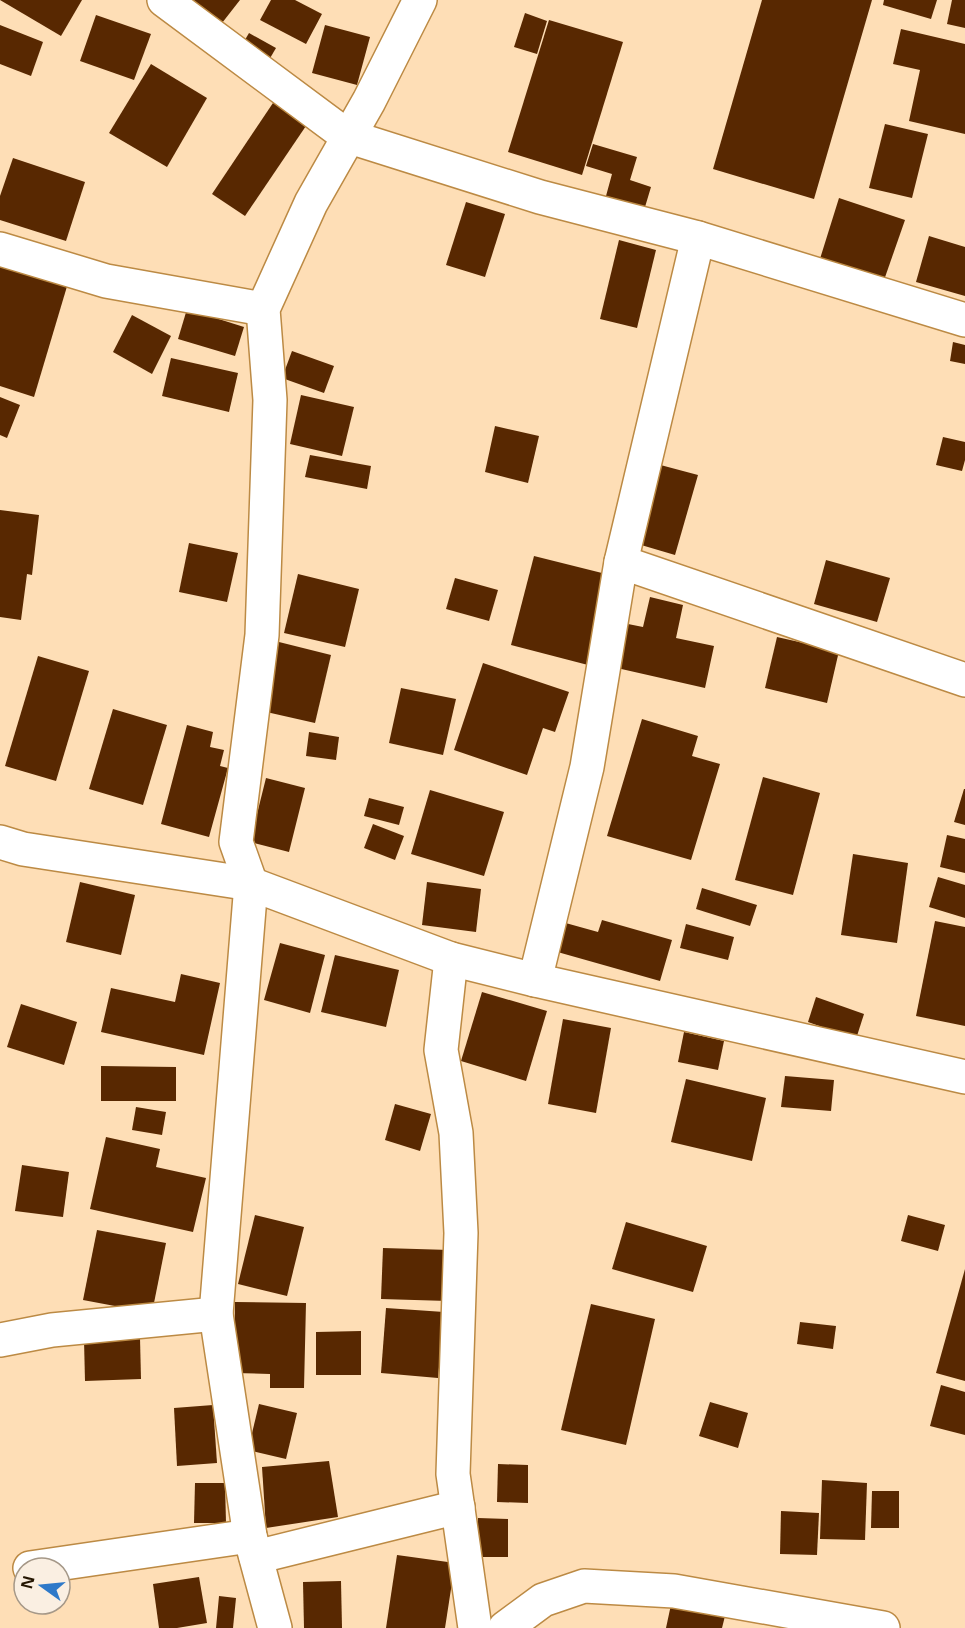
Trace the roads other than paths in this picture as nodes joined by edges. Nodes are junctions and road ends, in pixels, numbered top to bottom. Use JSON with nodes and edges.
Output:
{"nodes":[{"id":1,"x":165,"y":0,"type":"edge"},
{"id":2,"x":420,"y":0,"type":"edge"},
{"id":3,"x":347,"y":136,"type":"junction"},
{"id":4,"x":698,"y":238,"type":"junction"},
{"id":5,"x":0,"y":249,"type":"edge"},
{"id":6,"x":263,"y":309,"type":"junction"},
{"id":7,"x":965,"y":320,"type":"edge"},
{"id":8,"x":621,"y":562,"type":"junction"},
{"id":9,"x":965,"y":680,"type":"edge"},
{"id":10,"x":0,"y":842,"type":"edge"},
{"id":11,"x":251,"y":884,"type":"junction"},
{"id":12,"x":451,"y":958,"type":"junction"},
{"id":13,"x":535,"y":980,"type":"junction"},
{"id":14,"x":965,"y":1077,"type":"edge"},
{"id":15,"x":216,"y":1314,"type":"junction"},
{"id":16,"x":0,"y":1340,"type":"edge"},
{"id":17,"x":458,"y":1507,"type":"junction"},
{"id":18,"x":253,"y":1546,"type":"junction"},
{"id":19,"x":72,"y":1564,"type":"edge"},
{"id":20,"x":275,"y":1628,"type":"edge"},
{"id":21,"x":475,"y":1628,"type":"edge"},
{"id":22,"x":505,"y":1628,"type":"edge"},
{"id":23,"x":883,"y":1628,"type":"edge"}],
"edges":[{"from":1,"to":3,"type":"street"},
{"from":2,"to":3,"type":"street"},
{"from":3,"to":4,"type":"street"},
{"from":3,"to":6,"type":"street"},
{"from":4,"to":7,"type":"street"},
{"from":4,"to":8,"type":"street"},
{"from":5,"to":6,"type":"street"},
{"from":6,"to":11,"type":"street"},
{"from":8,"to":9,"type":"street"},
{"from":8,"to":13,"type":"street"},
{"from":10,"to":11,"type":"street"},
{"from":11,"to":12,"type":"street"},
{"from":11,"to":15,"type":"street"},
{"from":12,"to":13,"type":"street"},
{"from":12,"to":17,"type":"street"},
{"from":13,"to":14,"type":"street"},
{"from":15,"to":16,"type":"street"},
{"from":15,"to":18,"type":"street"},
{"from":17,"to":18,"type":"street"},
{"from":17,"to":21,"type":"street"},
{"from":18,"to":19,"type":"street"},
{"from":18,"to":20,"type":"street"},
{"from":22,"to":23,"type":"street"}]}
